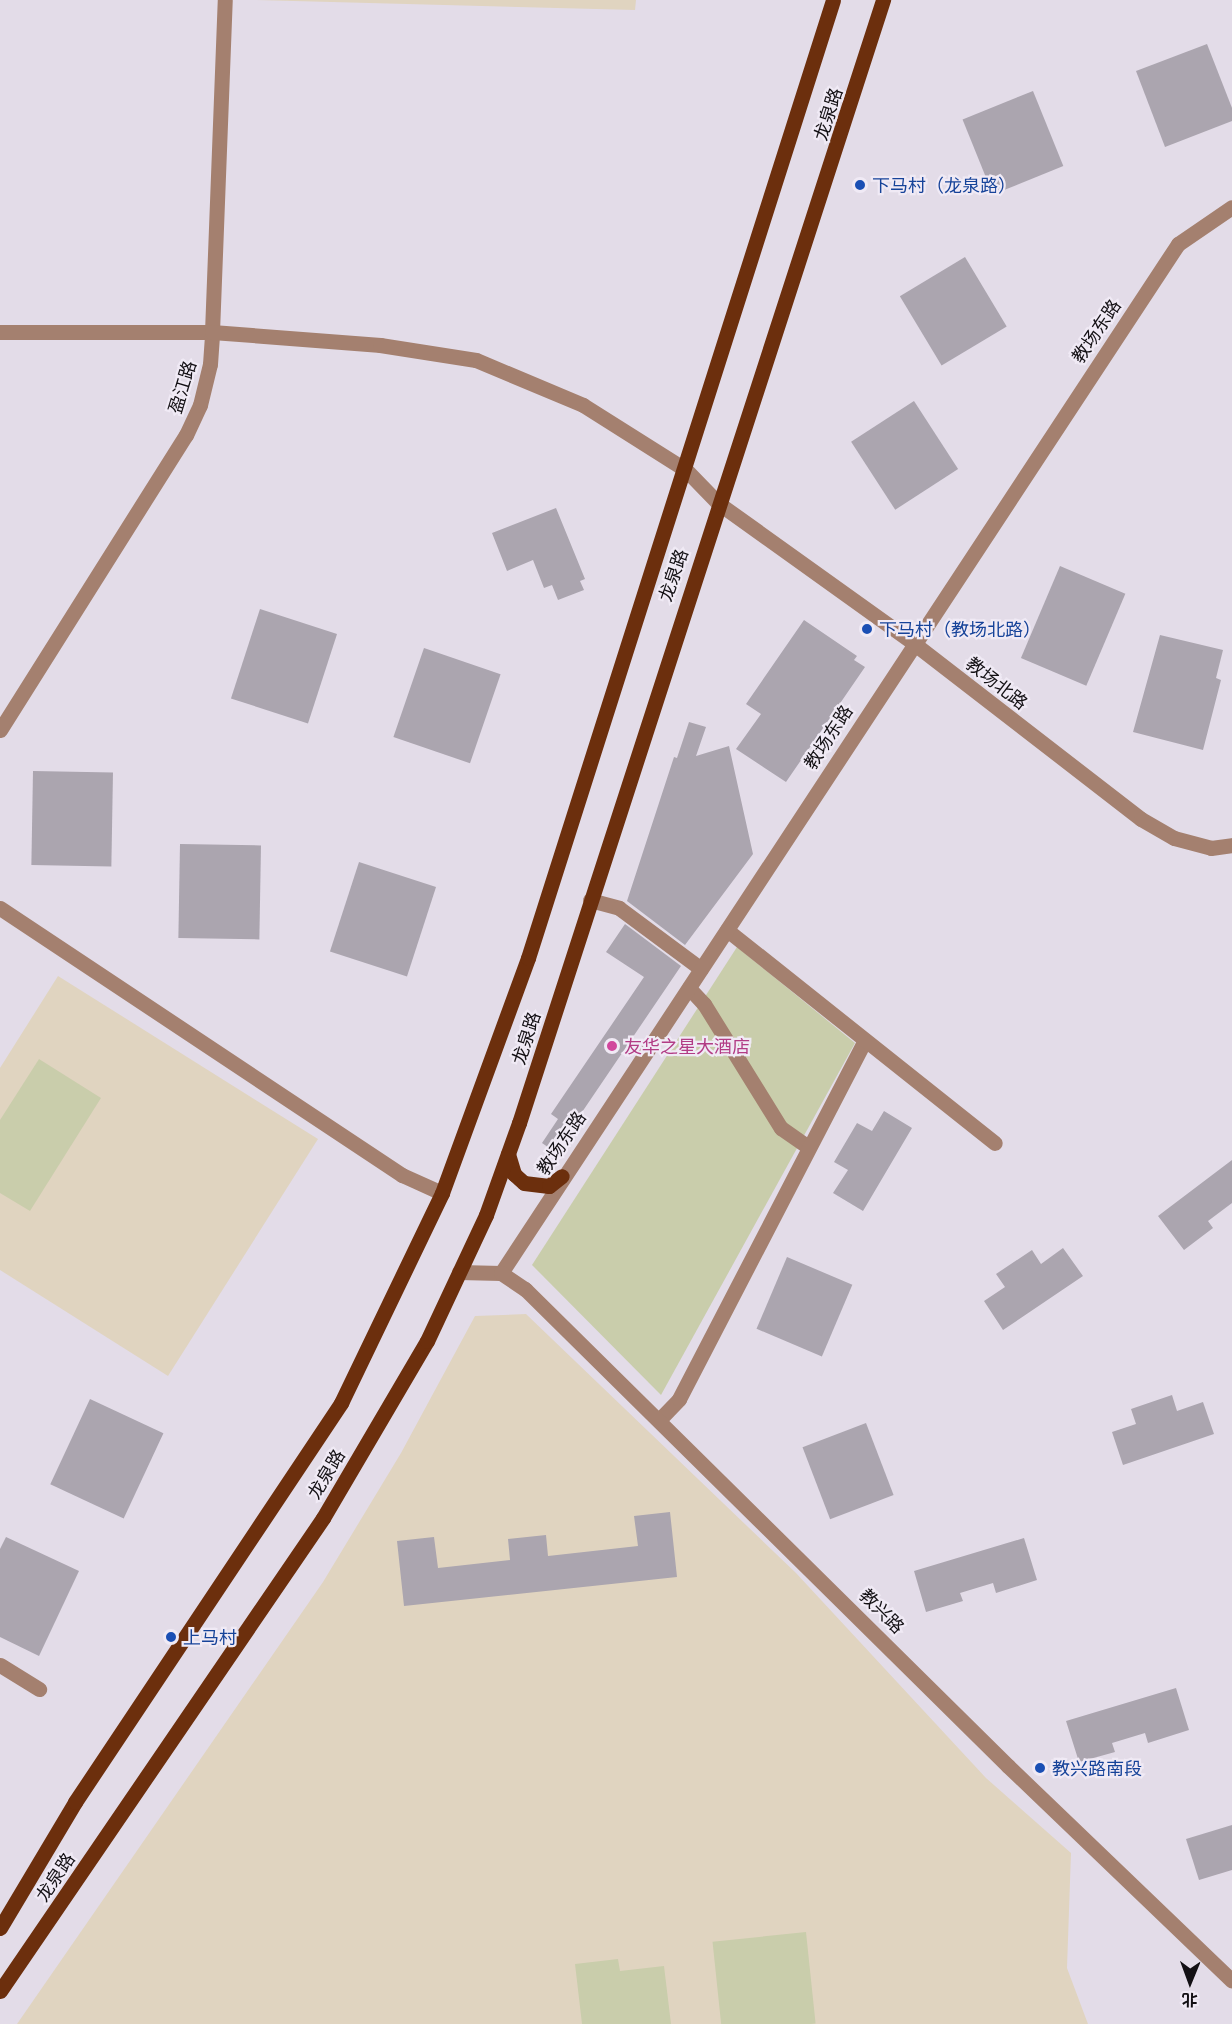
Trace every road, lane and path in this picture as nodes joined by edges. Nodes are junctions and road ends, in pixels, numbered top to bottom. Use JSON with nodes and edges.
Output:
{"nodes":[{"id":1,"x":225,"y":0,"type":"edge"},
{"id":2,"x":833,"y":0,"type":"edge"},
{"id":3,"x":883,"y":0,"type":"edge"},
{"id":4,"x":1232,"y":207,"type":"edge"},
{"id":5,"x":0,"y":332,"type":"edge"},
{"id":6,"x":212,"y":332,"type":"junction"},
{"id":7,"x":686,"y":470,"type":"junction"},
{"id":8,"x":718,"y":503,"type":"junction"},
{"id":9,"x":912,"y":642,"type":"junction"},
{"id":10,"x":0,"y":730,"type":"edge"},
{"id":11,"x":1232,"y":845,"type":"edge"},
{"id":12,"x":590,"y":900,"type":"junction"},
{"id":13,"x":0,"y":908,"type":"edge"},
{"id":14,"x":727,"y":930,"type":"junction"},
{"id":15,"x":701,"y":969,"type":"junction"},
{"id":16,"x":689,"y":988,"type":"junction"},
{"id":17,"x":865,"y":1040,"type":"junction"},
{"id":18,"x":994,"y":1143,"type":"dead end"},
{"id":19,"x":808,"y":1147,"type":"junction"},
{"id":20,"x":508,"y":1154,"type":"junction"},
{"id":21,"x":562,"y":1176,"type":"junction"},
{"id":22,"x":442,"y":1193,"type":"junction"},
{"id":23,"x":459,"y":1272,"type":"junction"},
{"id":24,"x":501,"y":1273,"type":"junction"},
{"id":25,"x":659,"y":1420,"type":"junction"},
{"id":26,"x":0,"y":1665,"type":"edge"},
{"id":27,"x":39,"y":1689,"type":"dead end"},
{"id":28,"x":0,"y":1929,"type":"edge"},
{"id":29,"x":1232,"y":1981,"type":"edge"},
{"id":30,"x":0,"y":1991,"type":"edge"}],
"edges":[{"from":1,"to":6,"type":"street","name":"盈江路"},
{"from":2,"to":7,"type":"main road","name":"龙泉路"},
{"from":3,"to":8,"type":"main road","name":"龙泉路"},
{"from":4,"to":9,"type":"street","name":"教场东路"},
{"from":5,"to":6,"type":"street","name":"教场北路"},
{"from":6,"to":7,"type":"street","name":"教场北路"},
{"from":6,"to":10,"type":"street","name":"盈江路"},
{"from":7,"to":8,"type":"street","name":"教场北路"},
{"from":7,"to":22,"type":"main road","name":"龙泉路"},
{"from":8,"to":9,"type":"street","name":"教场北路"},
{"from":8,"to":12,"type":"main road","name":"龙泉路"},
{"from":9,"to":11,"type":"street","name":"教场北路"},
{"from":9,"to":14,"type":"street","name":"教场东路"},
{"from":12,"to":15,"type":"street"},
{"from":12,"to":20,"type":"main road","name":"龙泉路"},
{"from":13,"to":22,"type":"street"},
{"from":14,"to":15,"type":"street","name":"教场东路"},
{"from":14,"to":17,"type":"street"},
{"from":15,"to":16,"type":"street","name":"教场东路"},
{"from":16,"to":19,"type":"street"},
{"from":16,"to":21,"type":"street","name":"教场东路"},
{"from":17,"to":18,"type":"street"},
{"from":17,"to":19,"type":"street"},
{"from":19,"to":25,"type":"street"},
{"from":20,"to":21,"type":"main road"},
{"from":20,"to":23,"type":"main road","name":"龙泉路"},
{"from":21,"to":24,"type":"street","name":"教场东路"},
{"from":22,"to":28,"type":"main road","name":"龙泉路"},
{"from":23,"to":24,"type":"street"},
{"from":23,"to":30,"type":"main road","name":"龙泉路"},
{"from":24,"to":25,"type":"street","name":"教兴路"},
{"from":25,"to":29,"type":"street","name":"教兴路"},
{"from":26,"to":27,"type":"street"}]}
